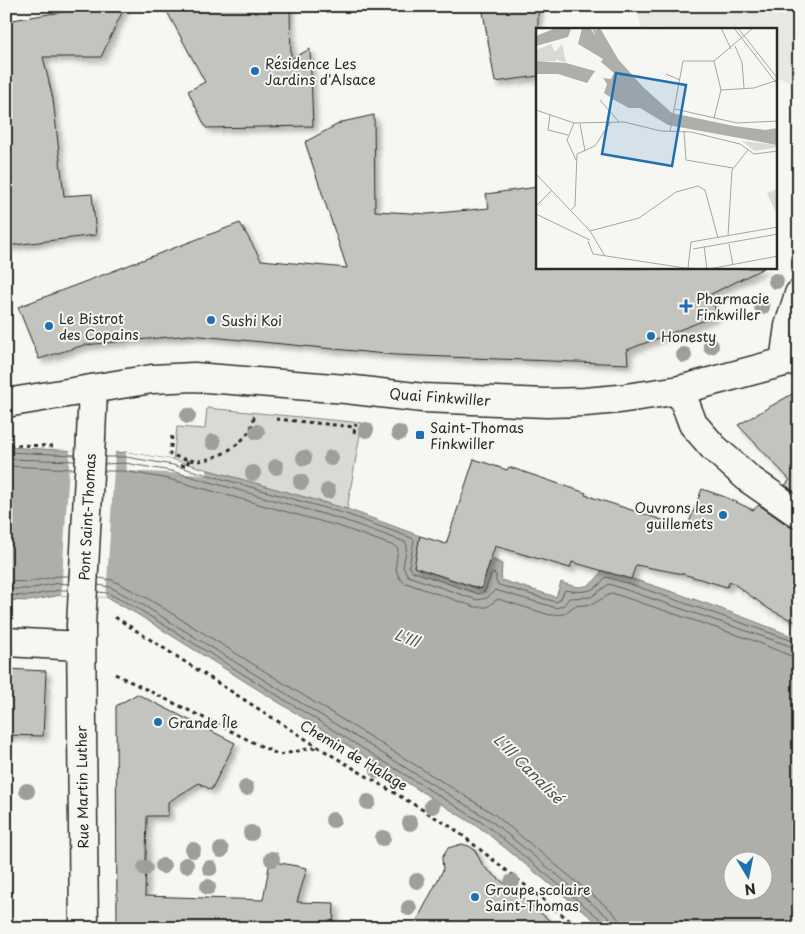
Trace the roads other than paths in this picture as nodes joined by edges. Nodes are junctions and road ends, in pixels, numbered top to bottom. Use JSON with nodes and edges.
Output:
{"nodes":[{"id":1,"x":799,"y":294,"type":"edge"},
{"id":2,"x":792,"y":360,"type":"edge"},
{"id":3,"x":93,"y":389,"type":"junction"},
{"id":4,"x":680,"y":390,"type":"junction"},
{"id":5,"x":6,"y":403,"type":"edge"},
{"id":6,"x":799,"y":514,"type":"edge"},
{"id":7,"x":81,"y":636,"type":"junction"},
{"id":8,"x":6,"y":642,"type":"edge"},
{"id":9,"x":84,"y":928,"type":"edge"}],
"edges":[{"from":1,"to":2,"type":"street"},
{"from":2,"to":4,"type":"street","name":"Quai Finkwiller"},
{"from":3,"to":4,"type":"street","name":"Quai Finkwiller"},
{"from":3,"to":5,"type":"street","name":"Quai Finkwiller"},
{"from":3,"to":7,"type":"street","name":"Pont Saint-Thomas","bridge":true},
{"from":4,"to":6,"type":"street"},
{"from":7,"to":8,"type":"street"},
{"from":7,"to":9,"type":"street","name":"Rue Martin Luther"}]}
